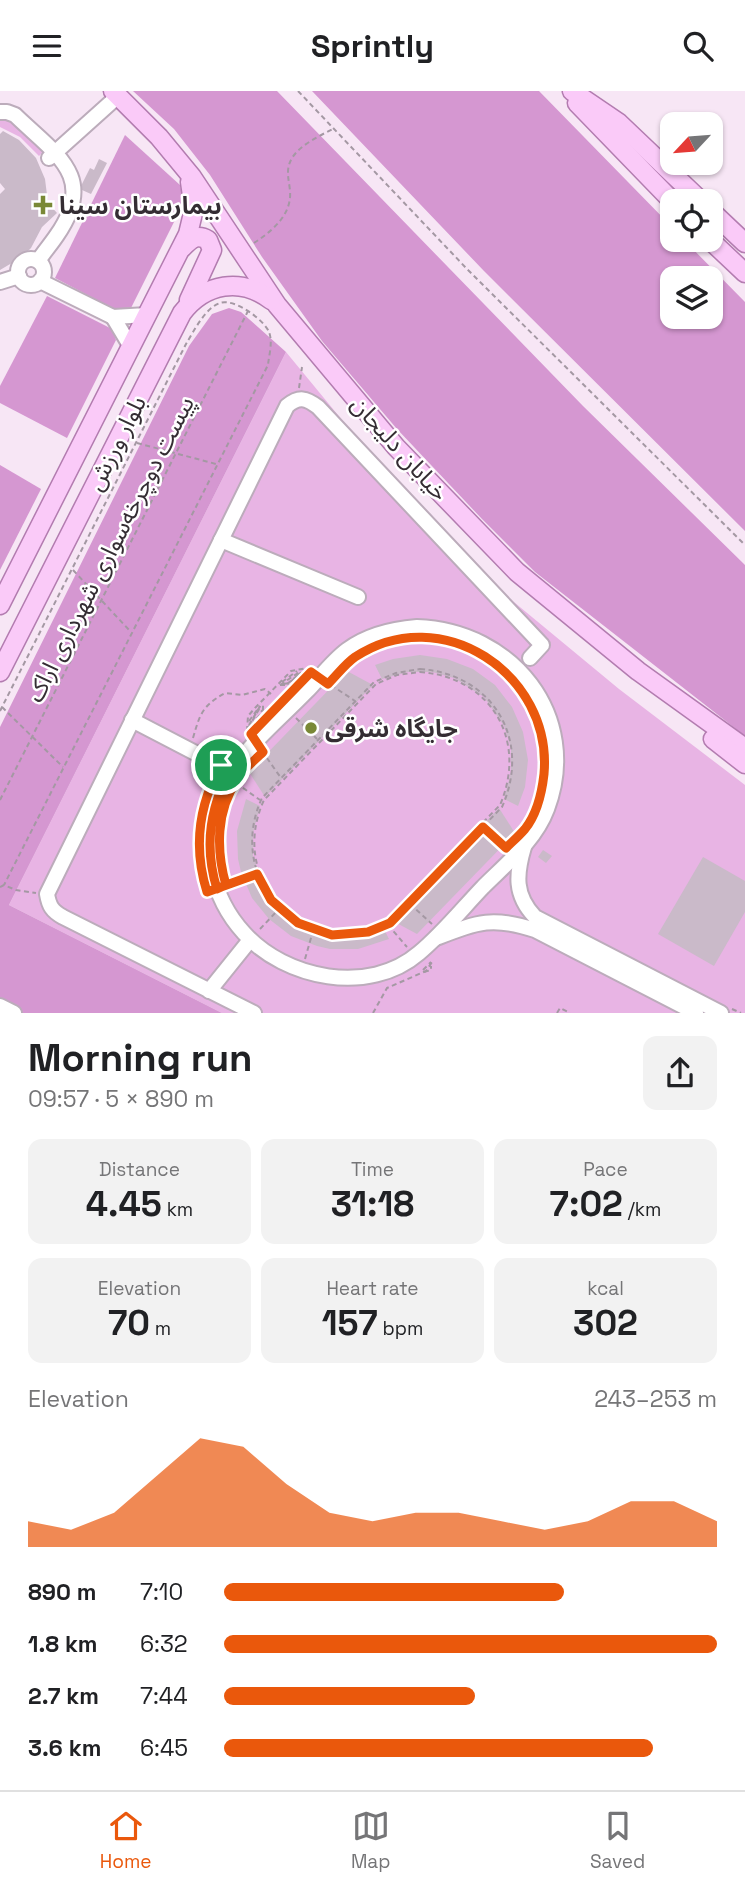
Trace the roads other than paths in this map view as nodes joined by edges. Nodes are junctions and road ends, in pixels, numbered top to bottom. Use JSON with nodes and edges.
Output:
{"nodes":[{"id":1,"x":565,"y":91,"type":"edge"},
{"id":2,"x":572,"y":91,"type":"edge"},
{"id":3,"x":115,"y":93,"type":"edge"},
{"id":4,"x":0,"y":112,"type":"edge"},
{"id":5,"x":51,"y":157,"type":"junction"},
{"id":6,"x":183,"y":166,"type":"junction"},
{"id":7,"x":660,"y":189,"type":"edge"},
{"id":8,"x":688,"y":189,"type":"edge"},
{"id":9,"x":723,"y":222,"type":"edge"},
{"id":10,"x":745,"y":243,"type":"edge"},
{"id":11,"x":181,"y":249,"type":"junction"},
{"id":12,"x":723,"y":252,"type":"edge"},
{"id":13,"x":37,"y":261,"type":"junction"},
{"id":14,"x":745,"y":272,"type":"edge"},
{"id":15,"x":19,"y":276,"type":"junction"},
{"id":16,"x":40,"y":281,"type":"junction"},
{"id":17,"x":0,"y":282,"type":"edge"},
{"id":18,"x":277,"y":305,"type":"junction"},
{"id":19,"x":182,"y":313,"type":"junction"},
{"id":20,"x":147,"y":315,"type":"junction"},
{"id":21,"x":113,"y":317,"type":"junction"},
{"id":22,"x":131,"y":347,"type":"junction"},
{"id":23,"x":221,"y":540,"type":"junction"},
{"id":24,"x":358,"y":597,"type":"dead end"},
{"id":25,"x":0,"y":605,"type":"edge"},
{"id":26,"x":530,"y":658,"type":"dead end"},
{"id":27,"x":638,"y":671,"type":"junction"},
{"id":28,"x":0,"y":672,"type":"edge"},
{"id":29,"x":132,"y":720,"type":"junction"},
{"id":30,"x":745,"y":748,"type":"edge"},
{"id":31,"x":745,"y":764,"type":"edge"},
{"id":32,"x":234,"y":777,"type":"junction"},
{"id":33,"x":519,"y":843,"type":"junction"},
{"id":34,"x":429,"y":935,"type":"junction"},
{"id":35,"x":250,"y":940,"type":"junction"},
{"id":36,"x":209,"y":991,"type":"junction"},
{"id":37,"x":0,"y":1006,"type":"edge"},
{"id":38,"x":725,"y":1010,"type":"edge"},
{"id":39,"x":14,"y":1013,"type":"edge"},
{"id":40,"x":254,"y":1013,"type":"edge"},
{"id":41,"x":696,"y":1013,"type":"edge"}],
"edges":[{"from":1,"to":7,"type":"main road"},
{"from":2,"to":8,"type":"main road"},
{"from":3,"to":5,"type":"street"},
{"from":3,"to":6,"type":"main road","name":"خیابان دلیجان"},
{"from":4,"to":5,"type":"street"},
{"from":5,"to":13,"type":"street"},
{"from":6,"to":11,"type":"main road","name":"بلوار ورزش"},
{"from":6,"to":18,"type":"main road","name":"خیابان دلیجان"},
{"from":9,"to":10,"type":"main road"},
{"from":11,"to":19,"type":"main road"},
{"from":11,"to":20,"type":"main road","name":"بلوار ورزش"},
{"from":12,"to":14,"type":"main road"},
{"from":13,"to":15,"type":"street"},
{"from":13,"to":16,"type":"street"},
{"from":15,"to":16,"type":"street"},
{"from":15,"to":17,"type":"street"},
{"from":16,"to":21,"type":"street"},
{"from":18,"to":19,"type":"main road","name":"بلوار ورزش"},
{"from":18,"to":27,"type":"main road","name":"خیابان دلیجان"},
{"from":19,"to":28,"type":"main road","name":"بلوار ورزش"},
{"from":20,"to":21,"type":"street"},
{"from":20,"to":22,"type":"main road","name":"بلوار ورزش"},
{"from":21,"to":22,"type":"street"},
{"from":22,"to":25,"type":"main road","name":"بلوار ورزش"},
{"from":23,"to":24,"type":"street"},
{"from":23,"to":26,"type":"street"},
{"from":23,"to":29,"type":"street"},
{"from":27,"to":30,"type":"main road","name":"خیابان دلیجان"},
{"from":27,"to":31,"type":"main road"},
{"from":29,"to":32,"type":"street"},
{"from":29,"to":36,"type":"street"},
{"from":32,"to":33,"type":"street"},
{"from":32,"to":35,"type":"street"},
{"from":33,"to":34,"type":"street"},
{"from":33,"to":38,"type":"street"},
{"from":34,"to":35,"type":"street"},
{"from":34,"to":41,"type":"street"},
{"from":35,"to":36,"type":"street"},
{"from":36,"to":40,"type":"street"},
{"from":37,"to":39,"type":"street"}]}
